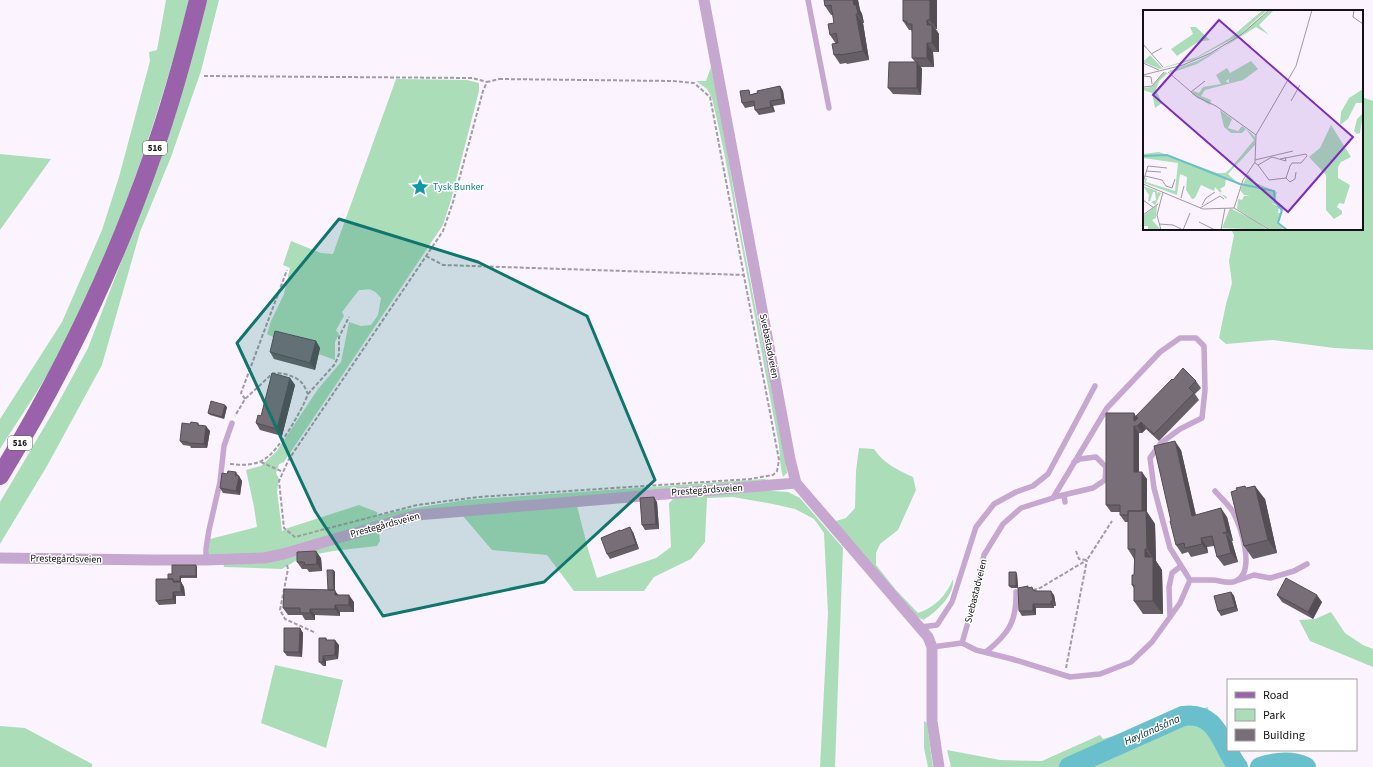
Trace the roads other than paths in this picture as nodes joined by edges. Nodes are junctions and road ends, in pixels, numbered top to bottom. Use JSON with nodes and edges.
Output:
{"nodes":[{"id":1,"x":198,"y":0,"type":"edge"},
{"id":2,"x":704,"y":0,"type":"edge"},
{"id":3,"x":808,"y":0,"type":"edge"},
{"id":4,"x":829,"y":108,"type":"dead end"},
{"id":5,"x":1095,"y":386,"type":"dead end"},
{"id":6,"x":232,"y":423,"type":"road end"},
{"id":7,"x":1074,"y":462,"type":"junction"},
{"id":8,"x":0,"y":476,"type":"edge"},
{"id":9,"x":796,"y":483,"type":"junction"},
{"id":10,"x":1215,"y":491,"type":"dead end"},
{"id":11,"x":1064,"y":495,"type":"junction"},
{"id":12,"x":1054,"y":498,"type":"junction"},
{"id":13,"x":1065,"y":502,"type":"dead end"},
{"id":14,"x":0,"y":558,"type":"edge"},
{"id":15,"x":206,"y":560,"type":"junction"},
{"id":16,"x":1307,"y":564,"type":"dead end"},
{"id":17,"x":1181,"y":566,"type":"junction"},
{"id":18,"x":1190,"y":580,"type":"junction"},
{"id":19,"x":1237,"y":581,"type":"junction"},
{"id":20,"x":1016,"y":592,"type":"dead end"},
{"id":21,"x":1170,"y":617,"type":"junction"},
{"id":22,"x":921,"y":627,"type":"junction"},
{"id":23,"x":962,"y":643,"type":"junction"},
{"id":24,"x":932,"y":647,"type":"junction"},
{"id":25,"x":986,"y":652,"type":"junction"},
{"id":26,"x":939,"y":767,"type":"edge"}],
"edges":[{"from":1,"to":8,"type":"main road","number":"516"},
{"from":2,"to":9,"type":"street","name":"Svebastadveien"},
{"from":3,"to":4,"type":"lane"},
{"from":5,"to":22,"type":"lane"},
{"from":6,"to":15,"type":"lane"},
{"from":7,"to":11,"type":"lane","name":"Svebastadveien"},
{"from":7,"to":12,"type":"lane"},
{"from":7,"to":17,"type":"lane"},
{"from":9,"to":15,"type":"street","name":"Prestegårdsveien"},
{"from":9,"to":22,"type":"street","name":"Svebastadveien"},
{"from":10,"to":19,"type":"lane"},
{"from":11,"to":12,"type":"lane","name":"Svebastadveien"},
{"from":11,"to":13,"type":"lane"},
{"from":12,"to":23,"type":"lane","name":"Svebastadveien"},
{"from":14,"to":15,"type":"street","name":"Prestegårdsveien"},
{"from":16,"to":19,"type":"lane"},
{"from":17,"to":18,"type":"lane"},
{"from":17,"to":21,"type":"lane"},
{"from":18,"to":19,"type":"lane"},
{"from":18,"to":21,"type":"lane"},
{"from":20,"to":25,"type":"lane"},
{"from":21,"to":25,"type":"lane"},
{"from":22,"to":24,"type":"street","name":"Svebastadveien"},
{"from":23,"to":24,"type":"lane"},
{"from":23,"to":25,"type":"lane"},
{"from":24,"to":26,"type":"street","name":"Svebastadveien"}]}
